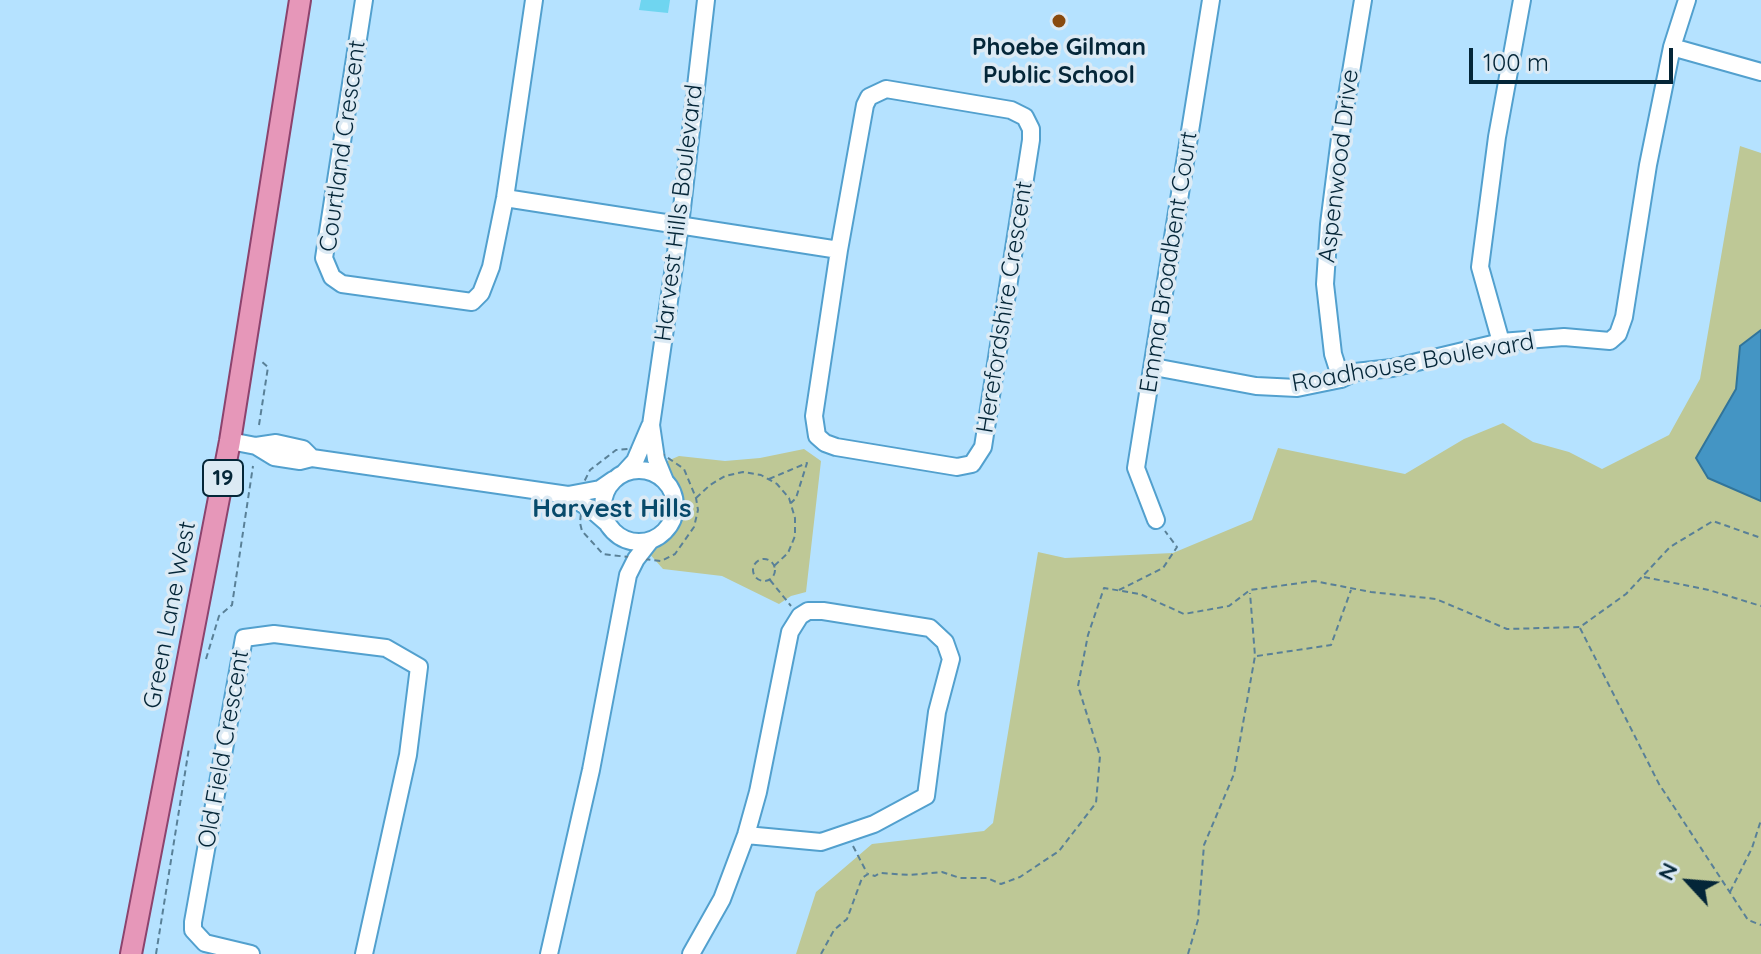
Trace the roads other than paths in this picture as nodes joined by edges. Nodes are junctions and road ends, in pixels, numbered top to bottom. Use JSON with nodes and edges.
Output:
{"nodes":[{"id":1,"x":300,"y":0,"type":"edge"},
{"id":2,"x":364,"y":0,"type":"edge"},
{"id":3,"x":534,"y":0,"type":"edge"},
{"id":4,"x":706,"y":0,"type":"edge"},
{"id":5,"x":1211,"y":0,"type":"edge"},
{"id":6,"x":1363,"y":0,"type":"edge"},
{"id":7,"x":1522,"y":0,"type":"edge"},
{"id":8,"x":1687,"y":0,"type":"edge"},
{"id":9,"x":1672,"y":47,"type":"junction"},
{"id":10,"x":1761,"y":72,"type":"edge"},
{"id":11,"x":505,"y":198,"type":"junction"},
{"id":12,"x":680,"y":225,"type":"junction"},
{"id":13,"x":839,"y":250,"type":"junction"},
{"id":14,"x":1501,"y":342,"type":"junction"},
{"id":15,"x":1154,"y":367,"type":"junction"},
{"id":16,"x":1341,"y":379,"type":"junction"},
{"id":17,"x":230,"y":441,"type":"junction"},
{"id":18,"x":647,"y":449,"type":"junction"},
{"id":19,"x":618,"y":477,"type":"junction"},
{"id":20,"x":665,"y":481,"type":"junction"},
{"id":21,"x":578,"y":497,"type":"junction"},
{"id":22,"x":1156,"y":520,"type":"road end"},
{"id":23,"x":611,"y":528,"type":"junction"},
{"id":24,"x":650,"y":541,"type":"junction"},
{"id":25,"x":629,"y":558,"type":"junction"},
{"id":26,"x":746,"y":835,"type":"junction"},
{"id":27,"x":131,"y":954,"type":"edge"},
{"id":28,"x":251,"y":954,"type":"edge"},
{"id":29,"x":364,"y":954,"type":"edge"},
{"id":30,"x":549,"y":954,"type":"edge"},
{"id":31,"x":691,"y":954,"type":"edge"}],
"edges":[{"from":1,"to":17,"type":"main road","name":"Green Lane West","number":"19"},
{"from":2,"to":11,"type":"street","name":"Courtland Crescent"},
{"from":3,"to":11,"type":"street","name":"Courtland Crescent"},
{"from":4,"to":12,"type":"street","name":"Harvest Hills Boulevard"},
{"from":5,"to":15,"type":"street","name":"Emma Broadbent Court"},
{"from":6,"to":16,"type":"street","name":"Aspenwood Drive"},
{"from":7,"to":14,"type":"street"},
{"from":8,"to":9,"type":"street","name":"Roadhouse Boulevard"},
{"from":9,"to":10,"type":"street"},
{"from":9,"to":14,"type":"street","name":"Roadhouse Boulevard"},
{"from":11,"to":12,"type":"street"},
{"from":12,"to":13,"type":"street"},
{"from":12,"to":18,"type":"street","name":"Harvest Hills Boulevard"},
{"from":13,"to":13,"type":"street","name":"Herefordshire Crescent"},
{"from":14,"to":16,"type":"street","name":"Roadhouse Boulevard"},
{"from":15,"to":16,"type":"street","name":"Roadhouse Boulevard"},
{"from":15,"to":22,"type":"street","name":"Emma Broadbent Court"},
{"from":17,"to":21,"type":"street"},
{"from":17,"to":27,"type":"main road","name":"Green Lane West","number":"19"},
{"from":18,"to":19,"type":"street","name":"Harvest Hills Boulevard"},
{"from":18,"to":20,"type":"street"},
{"from":19,"to":20,"type":"street"},
{"from":19,"to":21,"type":"street"},
{"from":19,"to":23,"type":"street"},
{"from":20,"to":24,"type":"street"},
{"from":21,"to":23,"type":"street"},
{"from":23,"to":24,"type":"street"},
{"from":23,"to":25,"type":"street"},
{"from":24,"to":25,"type":"street"},
{"from":25,"to":30,"type":"street"},
{"from":26,"to":26,"type":"street"},
{"from":26,"to":31,"type":"street"},
{"from":28,"to":29,"type":"street","name":"Old Field Crescent"}]}
